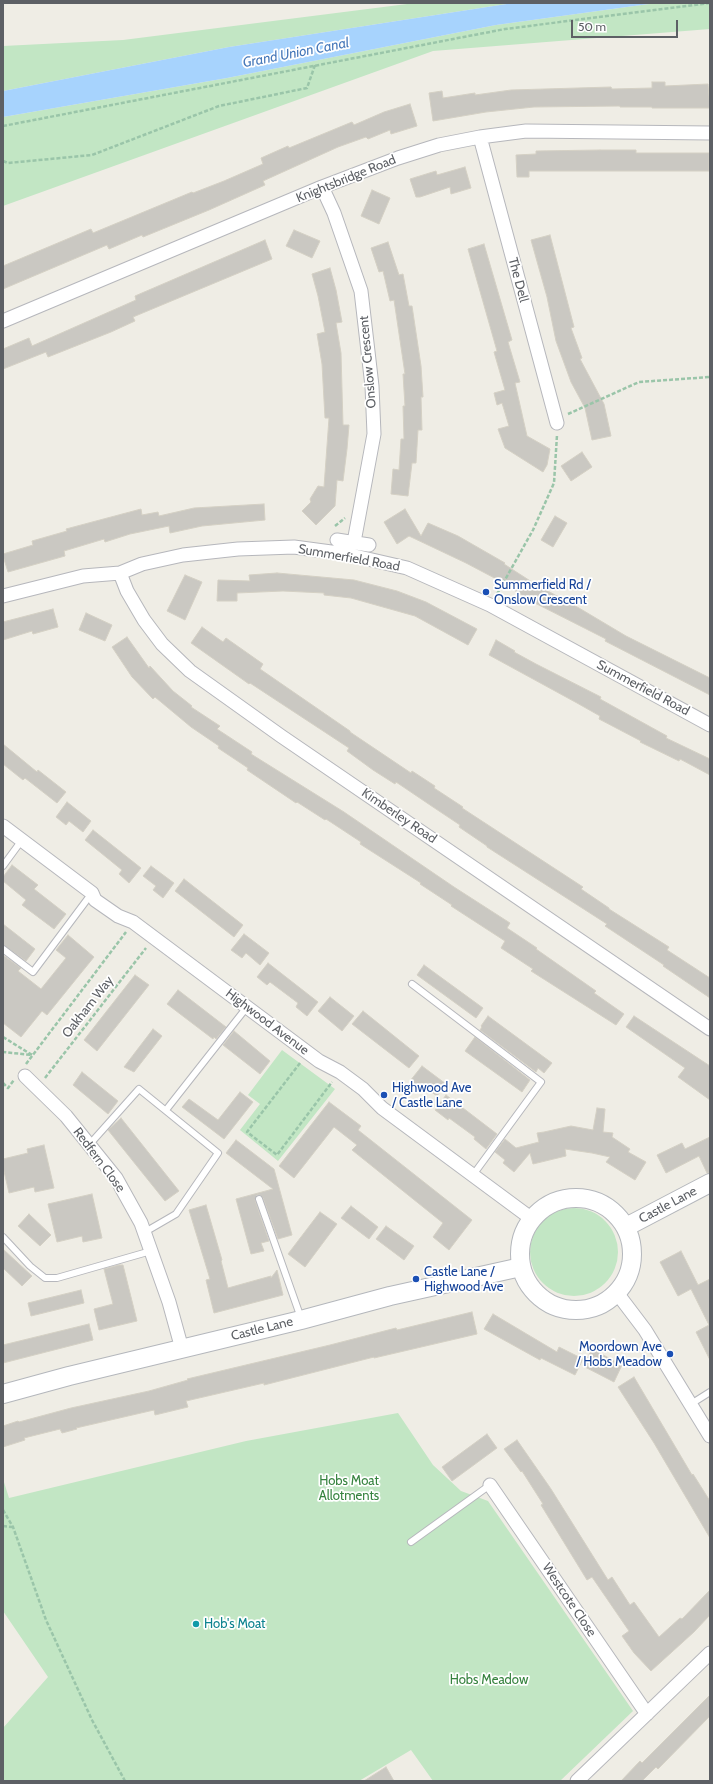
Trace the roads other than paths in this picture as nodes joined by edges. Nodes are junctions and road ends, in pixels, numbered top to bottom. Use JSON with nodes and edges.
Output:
{"nodes":[{"id":1,"x":710,"y":134,"type":"edge"},
{"id":2,"x":480,"y":137,"type":"junction"},
{"id":3,"x":322,"y":187,"type":"junction"},
{"id":4,"x":3,"y":320,"type":"edge"},
{"id":5,"x":556,"y":421,"type":"road end"},
{"id":6,"x":337,"y":540,"type":"dead end"},
{"id":7,"x":354,"y":542,"type":"junction"},
{"id":8,"x":369,"y":545,"type":"dead end"},
{"id":9,"x":120,"y":574,"type":"junction"},
{"id":10,"x":3,"y":596,"type":"edge"},
{"id":11,"x":710,"y":725,"type":"edge"},
{"id":12,"x":3,"y":826,"type":"edge"},
{"id":13,"x":22,"y":840,"type":"junction"},
{"id":14,"x":3,"y":866,"type":"edge"},
{"id":15,"x":92,"y":893,"type":"junction"},
{"id":16,"x":3,"y":949,"type":"edge"},
{"id":17,"x":412,"y":984,"type":"dead end"},
{"id":18,"x":247,"y":1007,"type":"junction"},
{"id":19,"x":710,"y":1029,"type":"edge"},
{"id":20,"x":24,"y":1071,"type":"road end"},
{"id":21,"x":166,"y":1110,"type":"junction"},
{"id":22,"x":90,"y":1145,"type":"junction"},
{"id":23,"x":473,"y":1175,"type":"junction"},
{"id":24,"x":710,"y":1183,"type":"edge"},
{"id":25,"x":258,"y":1199,"type":"dead end"},
{"id":26,"x":532,"y":1219,"type":"junction"},
{"id":27,"x":626,"y":1227,"type":"junction"},
{"id":28,"x":144,"y":1232,"type":"junction"},
{"id":29,"x":3,"y":1237,"type":"edge"},
{"id":30,"x":151,"y":1251,"type":"junction"},
{"id":31,"x":521,"y":1267,"type":"junction"},
{"id":32,"x":616,"y":1293,"type":"junction"},
{"id":33,"x":301,"y":1320,"type":"junction"},
{"id":34,"x":182,"y":1349,"type":"junction"},
{"id":35,"x":710,"y":1392,"type":"edge"},
{"id":36,"x":3,"y":1394,"type":"edge"},
{"id":37,"x":691,"y":1404,"type":"junction"},
{"id":38,"x":710,"y":1436,"type":"edge"},
{"id":39,"x":490,"y":1485,"type":"joint"},
{"id":40,"x":411,"y":1542,"type":"dead end"},
{"id":41,"x":710,"y":1653,"type":"edge"},
{"id":42,"x":647,"y":1714,"type":"junction"},
{"id":43,"x":577,"y":1781,"type":"edge"}],
"edges":[{"from":1,"to":2,"type":"street","name":"Knightsbridge Road"},
{"from":2,"to":3,"type":"street","name":"Knightsbridge Road"},
{"from":2,"to":5,"type":"street","name":"The Dell"},
{"from":3,"to":4,"type":"street","name":"Knightsbridge Road"},
{"from":3,"to":7,"type":"street","name":"Onslow Crescent"},
{"from":6,"to":7,"type":"street"},
{"from":7,"to":8,"type":"street"},
{"from":9,"to":10,"type":"street","name":"Summerfield Road"},
{"from":9,"to":11,"type":"street","name":"Summerfield Road"},
{"from":9,"to":19,"type":"street","name":"Kimberley Road"},
{"from":12,"to":13,"type":"street","name":"Highwood Avenue"},
{"from":13,"to":14,"type":"lane"},
{"from":13,"to":15,"type":"street","name":"Highwood Avenue"},
{"from":15,"to":16,"type":"lane"},
{"from":15,"to":18,"type":"street","name":"Highwood Avenue"},
{"from":17,"to":23,"type":"lane"},
{"from":18,"to":21,"type":"lane"},
{"from":18,"to":23,"type":"street","name":"Highwood Avenue"},
{"from":20,"to":22,"type":"street","name":"Redfern Close"},
{"from":21,"to":22,"type":"lane"},
{"from":21,"to":28,"type":"lane"},
{"from":22,"to":28,"type":"street","name":"Redfern Close"},
{"from":23,"to":26,"type":"street","name":"Highwood Avenue"},
{"from":24,"to":27,"type":"street","name":"Castle Lane"},
{"from":25,"to":33,"type":"lane"},
{"from":26,"to":27,"type":"street","name":"Castle Lane"},
{"from":26,"to":31,"type":"street","name":"Castle Lane"},
{"from":27,"to":32,"type":"street","name":"Castle Lane"},
{"from":28,"to":30,"type":"street","name":"Redfern Close"},
{"from":29,"to":30,"type":"lane"},
{"from":30,"to":34,"type":"street","name":"Redfern Close"},
{"from":31,"to":32,"type":"street","name":"Castle Lane"},
{"from":31,"to":33,"type":"street","name":"Castle Lane"},
{"from":32,"to":37,"type":"street"},
{"from":33,"to":34,"type":"street","name":"Castle Lane"},
{"from":34,"to":36,"type":"street","name":"Castle Lane"},
{"from":35,"to":37,"type":"lane"},
{"from":37,"to":38,"type":"street"},
{"from":39,"to":40,"type":"lane"},
{"from":39,"to":42,"type":"street","name":"Westcote Close"},
{"from":41,"to":42,"type":"street"},
{"from":42,"to":43,"type":"street"}]}
